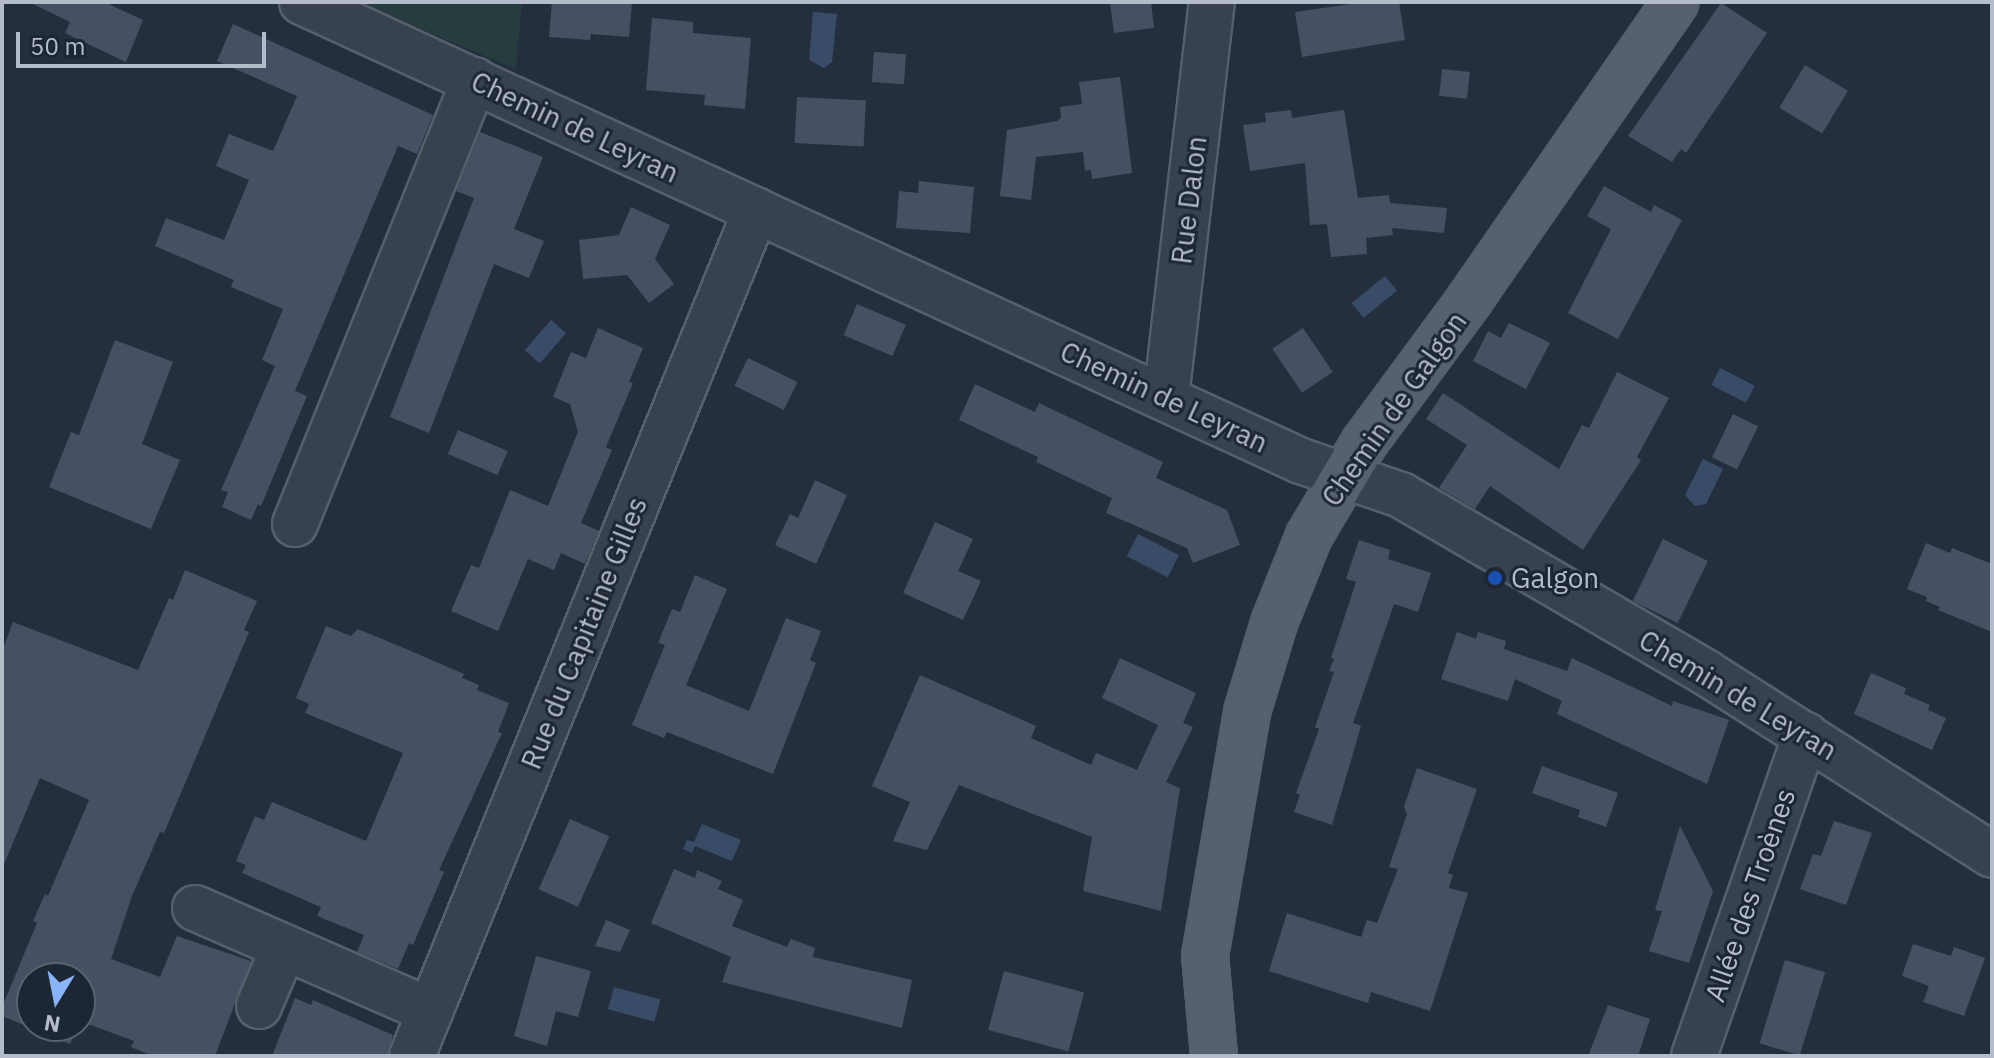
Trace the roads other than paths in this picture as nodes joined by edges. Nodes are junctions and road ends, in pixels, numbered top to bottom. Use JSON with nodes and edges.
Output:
{"nodes":[{"id":1,"x":302,"y":2,"type":"edge"},
{"id":2,"x":1212,"y":2,"type":"edge"},
{"id":3,"x":1676,"y":2,"type":"edge"},
{"id":4,"x":474,"y":80,"type":"junction"},
{"id":5,"x":756,"y":210,"type":"junction"},
{"id":6,"x":1166,"y":398,"type":"junction"},
{"id":7,"x":1342,"y":476,"type":"junction"},
{"id":8,"x":295,"y":524,"type":"dead end"},
{"id":9,"x":1806,"y":735,"type":"junction"},
{"id":10,"x":1992,"y":855,"type":"edge"},
{"id":11,"x":195,"y":908,"type":"dead end"},
{"id":12,"x":284,"y":947,"type":"junction"},
{"id":13,"x":259,"y":1006,"type":"dead end"},
{"id":14,"x":431,"y":1011,"type":"junction"},
{"id":15,"x":412,"y":1056,"type":"edge"},
{"id":16,"x":1214,"y":1056,"type":"edge"},
{"id":17,"x":1694,"y":1056,"type":"edge"}],
"edges":[{"from":1,"to":4,"type":"street","name":"Chemin de Leyran"},
{"from":2,"to":6,"type":"street","name":"Rue Dalon"},
{"from":3,"to":7,"type":"main road","name":"Chemin de Galgon"},
{"from":4,"to":5,"type":"street","name":"Chemin de Leyran"},
{"from":4,"to":8,"type":"street"},
{"from":5,"to":6,"type":"street","name":"Chemin de Leyran"},
{"from":5,"to":14,"type":"street","name":"Rue du Capitaine Gilles"},
{"from":6,"to":7,"type":"street","name":"Chemin de Leyran"},
{"from":7,"to":9,"type":"street","name":"Chemin de Leyran"},
{"from":7,"to":16,"type":"main road","name":"Chemin de Galgon"},
{"from":9,"to":10,"type":"street","name":"Chemin de Leyran"},
{"from":9,"to":17,"type":"street","name":"Allée des Troènes"},
{"from":11,"to":12,"type":"street"},
{"from":12,"to":13,"type":"street"},
{"from":12,"to":14,"type":"street"},
{"from":14,"to":15,"type":"street","name":"Rue du Capitaine Gilles"}]}
